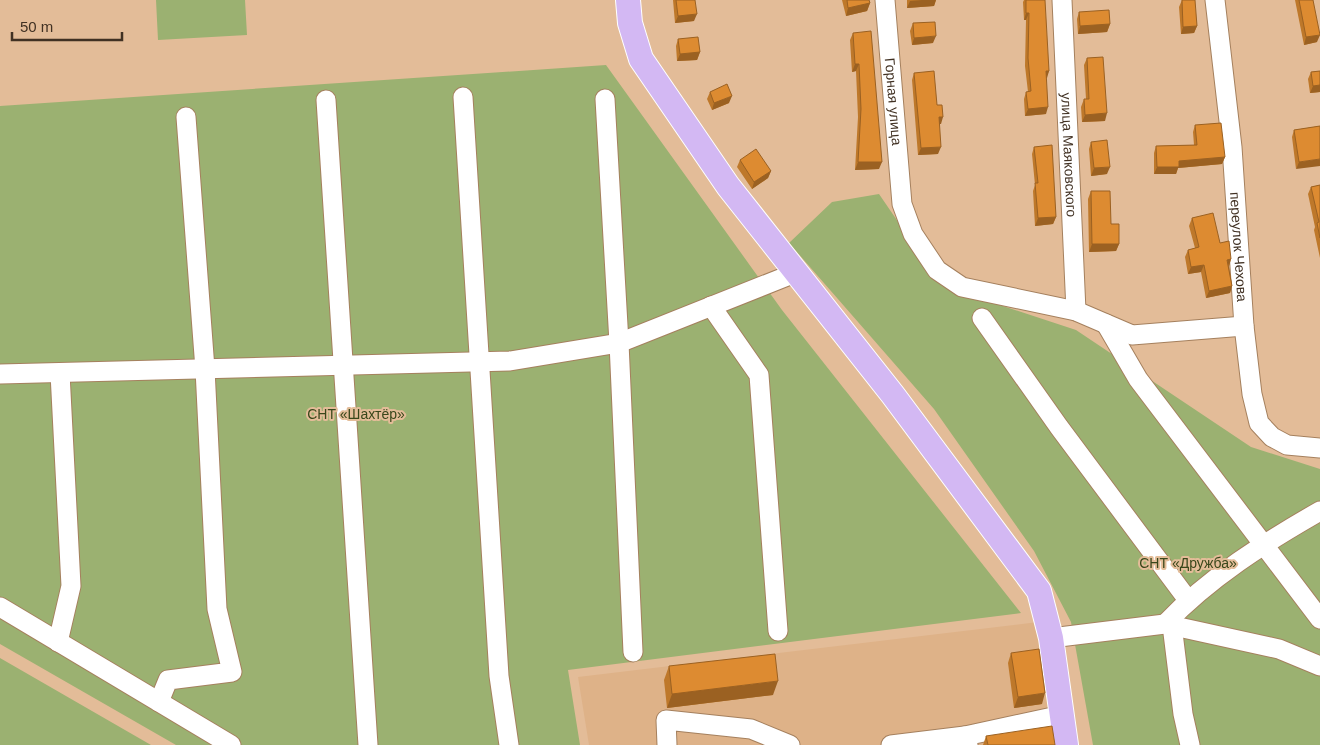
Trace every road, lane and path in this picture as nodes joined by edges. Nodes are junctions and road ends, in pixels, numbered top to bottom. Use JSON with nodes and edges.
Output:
{"nodes":[{"id":1,"x":628,"y":0,"type":"edge"},
{"id":2,"x":885,"y":0,"type":"edge"},
{"id":3,"x":1062,"y":0,"type":"edge"},
{"id":4,"x":1215,"y":0,"type":"edge"},
{"id":5,"x":463,"y":97,"type":"dead end"},
{"id":6,"x":605,"y":99,"type":"dead end"},
{"id":7,"x":326,"y":100,"type":"dead end"},
{"id":8,"x":186,"y":116,"type":"dead end"},
{"id":9,"x":795,"y":273,"type":"junction"},
{"id":10,"x":711,"y":306,"type":"junction"},
{"id":11,"x":1076,"y":311,"type":"junction"},
{"id":12,"x":982,"y":318,"type":"dead end"},
{"id":13,"x":1106,"y":324,"type":"junction"},
{"id":14,"x":1244,"y":326,"type":"junction"},
{"id":15,"x":619,"y":343,"type":"junction"},
{"id":16,"x":480,"y":362,"type":"junction"},
{"id":17,"x":343,"y":365,"type":"junction"},
{"id":18,"x":205,"y":369,"type":"junction"},
{"id":19,"x":60,"y":373,"type":"junction"},
{"id":20,"x":0,"y":374,"type":"edge"},
{"id":21,"x":1320,"y":448,"type":"edge"},
{"id":22,"x":1320,"y":512,"type":"edge"},
{"id":23,"x":1263,"y":544,"type":"junction"},
{"id":24,"x":1188,"y":600,"type":"junction"},
{"id":25,"x":0,"y":607,"type":"edge"},
{"id":26,"x":1320,"y":619,"type":"edge"},
{"id":27,"x":1169,"y":624,"type":"junction"},
{"id":28,"x":778,"y":630,"type":"dead end"},
{"id":29,"x":1051,"y":638,"type":"junction"},
{"id":30,"x":58,"y":642,"type":"junction"},
{"id":31,"x":633,"y":652,"type":"dead end"},
{"id":32,"x":1320,"y":666,"type":"edge"},
{"id":33,"x":160,"y":702,"type":"junction"},
{"id":34,"x":1062,"y":715,"type":"junction"},
{"id":35,"x":966,"y":740,"type":"edge"},
{"id":36,"x":231,"y":745,"type":"edge"},
{"id":37,"x":368,"y":745,"type":"edge"},
{"id":38,"x":509,"y":745,"type":"edge"},
{"id":39,"x":667,"y":745,"type":"edge"},
{"id":40,"x":790,"y":745,"type":"edge"},
{"id":41,"x":891,"y":745,"type":"edge"},
{"id":42,"x":1066,"y":745,"type":"edge"},
{"id":43,"x":1190,"y":745,"type":"edge"}],
"edges":[{"from":1,"to":9,"type":"main road"},
{"from":2,"to":11,"type":"street","name":"Горная улица"},
{"from":3,"to":11,"type":"street","name":"улица Маяковского"},
{"from":4,"to":14,"type":"street","name":"переулок Чехова"},
{"from":5,"to":16,"type":"street"},
{"from":6,"to":15,"type":"street"},
{"from":7,"to":17,"type":"street"},
{"from":8,"to":18,"type":"street"},
{"from":9,"to":10,"type":"street"},
{"from":9,"to":29,"type":"main road"},
{"from":10,"to":15,"type":"street"},
{"from":10,"to":28,"type":"street"},
{"from":11,"to":13,"type":"street","name":"Горная улица"},
{"from":12,"to":24,"type":"street"},
{"from":13,"to":14,"type":"street","name":"Горная улица"},
{"from":13,"to":23,"type":"street"},
{"from":14,"to":21,"type":"street","name":"переулок Чехова"},
{"from":15,"to":16,"type":"street"},
{"from":15,"to":31,"type":"street"},
{"from":16,"to":17,"type":"street"},
{"from":16,"to":38,"type":"street"},
{"from":17,"to":18,"type":"street"},
{"from":17,"to":37,"type":"street"},
{"from":18,"to":19,"type":"street"},
{"from":18,"to":33,"type":"street"},
{"from":19,"to":20,"type":"street"},
{"from":19,"to":30,"type":"street"},
{"from":22,"to":23,"type":"street"},
{"from":23,"to":24,"type":"street"},
{"from":23,"to":26,"type":"street"},
{"from":24,"to":27,"type":"street"},
{"from":25,"to":30,"type":"street"},
{"from":27,"to":29,"type":"street"},
{"from":27,"to":32,"type":"street"},
{"from":27,"to":43,"type":"street"},
{"from":29,"to":34,"type":"main road"},
{"from":30,"to":33,"type":"street"},
{"from":33,"to":36,"type":"street"},
{"from":34,"to":35,"type":"street"},
{"from":34,"to":42,"type":"main road"},
{"from":35,"to":41,"type":"street"},
{"from":39,"to":40,"type":"street"}]}
